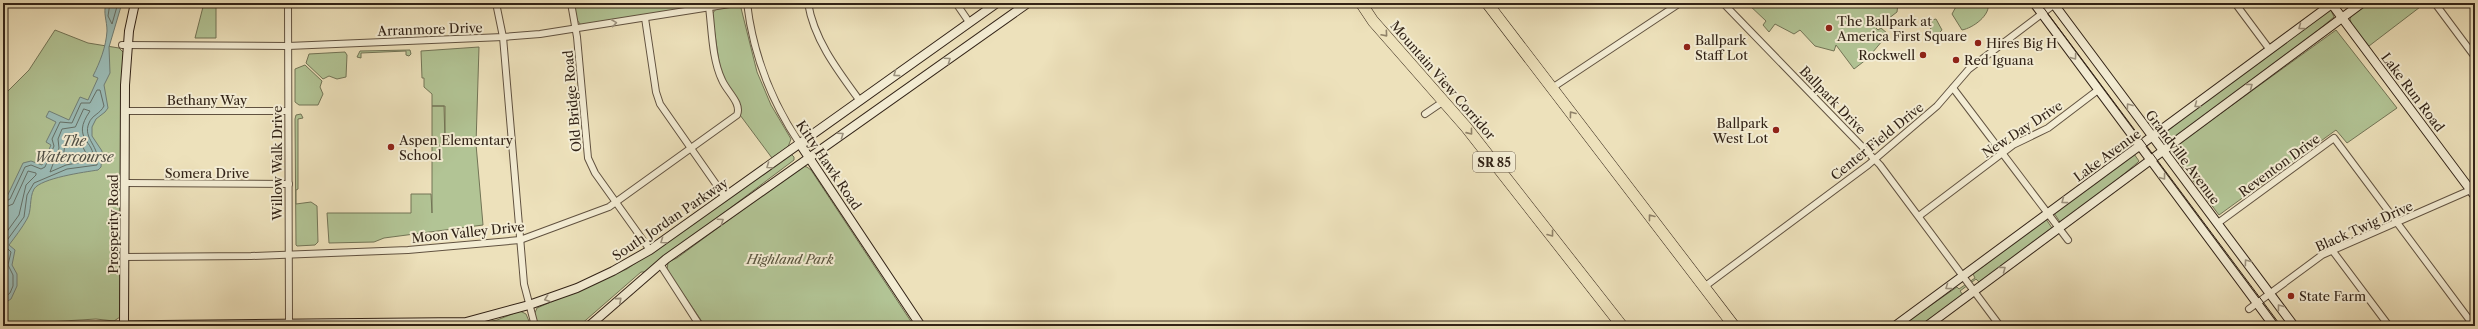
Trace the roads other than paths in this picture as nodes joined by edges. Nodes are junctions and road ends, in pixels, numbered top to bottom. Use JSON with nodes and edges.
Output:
{"nodes":[{"id":1,"x":135,"y":3,"type":"edge"},
{"id":2,"x":288,"y":3,"type":"edge"},
{"id":3,"x":496,"y":3,"type":"edge"},
{"id":4,"x":571,"y":3,"type":"edge"},
{"id":5,"x":736,"y":3,"type":"edge"},
{"id":6,"x":747,"y":3,"type":"edge"},
{"id":7,"x":808,"y":3,"type":"edge"},
{"id":8,"x":956,"y":3,"type":"edge"},
{"id":9,"x":997,"y":3,"type":"edge"},
{"id":10,"x":1028,"y":3,"type":"edge"},
{"id":11,"x":1361,"y":3,"type":"edge"},
{"id":12,"x":1487,"y":3,"type":"edge"},
{"id":13,"x":1680,"y":3,"type":"edge"},
{"id":14,"x":1723,"y":3,"type":"edge"},
{"id":15,"x":2034,"y":3,"type":"edge"},
{"id":16,"x":2054,"y":3,"type":"edge"},
{"id":17,"x":2235,"y":3,"type":"edge"},
{"id":18,"x":2332,"y":3,"type":"edge"},
{"id":19,"x":2362,"y":3,"type":"edge"},
{"id":20,"x":2439,"y":4,"type":"edge"},
{"id":21,"x":709,"y":7,"type":"junction"},
{"id":22,"x":2042,"y":14,"type":"junction"},
{"id":23,"x":645,"y":18,"type":"junction"},
{"id":24,"x":2342,"y":18,"type":"junction"},
{"id":25,"x":969,"y":22,"type":"junction"},
{"id":26,"x":576,"y":28,"type":"junction"},
{"id":27,"x":503,"y":37,"type":"junction"},
{"id":28,"x":125,"y":45,"type":"junction"},
{"id":29,"x":288,"y":46,"type":"junction"},
{"id":30,"x":2270,"y":50,"type":"junction"},
{"id":31,"x":2475,"y":57,"type":"edge"},
{"id":32,"x":1552,"y":88,"type":"junction"},
{"id":33,"x":1953,"y":88,"type":"junction"},
{"id":34,"x":2098,"y":90,"type":"junction"},
{"id":35,"x":860,"y":101,"type":"junction"},
{"id":36,"x":1444,"y":101,"type":"junction"},
{"id":37,"x":125,"y":111,"type":"junction"},
{"id":38,"x":288,"y":111,"type":"junction"},
{"id":39,"x":1425,"y":114,"type":"dead end"},
{"id":40,"x":2152,"y":137,"type":"junction"},
{"id":41,"x":800,"y":144,"type":"junction"},
{"id":42,"x":2140,"y":146,"type":"junction"},
{"id":43,"x":690,"y":149,"type":"junction"},
{"id":44,"x":2163,"y":151,"type":"junction"},
{"id":45,"x":2003,"y":153,"type":"junction"},
{"id":46,"x":810,"y":158,"type":"junction"},
{"id":47,"x":1875,"y":159,"type":"junction"},
{"id":48,"x":2151,"y":160,"type":"junction"},
{"id":49,"x":125,"y":184,"type":"junction"},
{"id":50,"x":288,"y":184,"type":"junction"},
{"id":51,"x":2474,"y":192,"type":"edge"},
{"id":52,"x":724,"y":198,"type":"junction"},
{"id":53,"x":616,"y":202,"type":"junction"},
{"id":54,"x":2048,"y":213,"type":"junction"},
{"id":55,"x":1919,"y":216,"type":"junction"},
{"id":56,"x":2398,"y":223,"type":"junction"},
{"id":57,"x":2218,"y":224,"type":"junction"},
{"id":58,"x":2059,"y":228,"type":"junction"},
{"id":59,"x":1664,"y":234,"type":"junction"},
{"id":60,"x":520,"y":240,"type":"junction"},
{"id":61,"x":2068,"y":240,"type":"dead end"},
{"id":62,"x":650,"y":250,"type":"junction"},
{"id":63,"x":2332,"y":250,"type":"junction"},
{"id":64,"x":289,"y":255,"type":"junction"},
{"id":65,"x":124,"y":257,"type":"junction"},
{"id":66,"x":660,"y":264,"type":"junction"},
{"id":67,"x":1963,"y":276,"type":"junction"},
{"id":68,"x":1704,"y":287,"type":"junction"},
{"id":69,"x":1974,"y":291,"type":"junction"},
{"id":70,"x":2270,"y":294,"type":"junction"},
{"id":71,"x":2257,"y":303,"type":"junction"},
{"id":72,"x":529,"y":305,"type":"junction"},
{"id":73,"x":2249,"y":309,"type":"dead end"},
{"id":74,"x":289,"y":323,"type":"junction"},
{"id":75,"x":124,"y":325,"type":"edge"},
{"id":76,"x":66,"y":326,"type":"edge"},
{"id":77,"x":535,"y":326,"type":"edge"},
{"id":78,"x":589,"y":326,"type":"edge"},
{"id":79,"x":700,"y":326,"type":"edge"},
{"id":80,"x":921,"y":326,"type":"edge"},
{"id":81,"x":1622,"y":326,"type":"edge"},
{"id":82,"x":1726,"y":326,"type":"edge"},
{"id":83,"x":1734,"y":326,"type":"edge"},
{"id":84,"x":1895,"y":326,"type":"edge"},
{"id":85,"x":1927,"y":326,"type":"edge"},
{"id":86,"x":2000,"y":326,"type":"edge"},
{"id":87,"x":2274,"y":326,"type":"edge"},
{"id":88,"x":2294,"y":326,"type":"edge"},
{"id":89,"x":2389,"y":326,"type":"edge"},
{"id":90,"x":2474,"y":326,"type":"edge"}],
"edges":[{"from":1,"to":28,"type":"street","name":"Prosperity Road"},
{"from":2,"to":29,"type":"street","name":"Willow Walk Drive"},
{"from":3,"to":27,"type":"street"},
{"from":4,"to":26,"type":"street","name":"Old Bridge Road"},
{"from":5,"to":21,"type":"street","name":"Arranmore Drive"},
{"from":6,"to":41,"type":"street","name":"Kitty Hawk Road"},
{"from":7,"to":35,"type":"street"},
{"from":8,"to":25,"type":"street"},
{"from":9,"to":25,"type":"street","name":"South Jordan Parkway"},
{"from":46,"to":10,"type":"street","one_way":true},
{"from":11,"to":36,"type":"highway","name":"Mountain View Corridor","number":"SR 85","one_way":true},
{"from":12,"to":32,"type":"highway"},
{"from":13,"to":32,"type":"street"},
{"from":14,"to":47,"type":"street","name":"Ballpark Drive"},
{"from":15,"to":22,"type":"street"},
{"from":16,"to":22,"type":"street","name":"Center Field Drive"},
{"from":40,"to":16,"type":"street","name":"Grandville Avenue","one_way":true},
{"from":17,"to":30,"type":"street"},
{"from":18,"to":24,"type":"street","name":"Lake Run Road"},
{"from":18,"to":30,"type":"street","name":"Lake Avenue","one_way":true},
{"from":19,"to":24,"type":"street"},
{"from":20,"to":31,"type":"street"},
{"from":21,"to":23,"type":"street","name":"Arranmore Drive"},
{"from":21,"to":43,"type":"street","name":"Moon Valley Drive"},
{"from":22,"to":33,"type":"street","name":"Center Field Drive"},
{"from":22,"to":34,"type":"street","one_way":true},
{"from":26,"to":23,"type":"street","name":"Arranmore Drive","one_way":true},
{"from":23,"to":43,"type":"street"},
{"from":44,"to":24,"type":"street","one_way":true},
{"from":24,"to":51,"type":"street","name":"Lake Run Road"},
{"from":25,"to":35,"type":"street","name":"South Jordan Parkway","one_way":true},
{"from":26,"to":27,"type":"street","name":"Arranmore Drive"},
{"from":26,"to":53,"type":"street","name":"Old Bridge Road"},
{"from":27,"to":29,"type":"street","name":"Arranmore Drive"},
{"from":27,"to":60,"type":"street"},
{"from":28,"to":29,"type":"street","name":"Arranmore Drive"},
{"from":28,"to":37,"type":"street","name":"Prosperity Road"},
{"from":29,"to":38,"type":"street","name":"Willow Walk Drive"},
{"from":30,"to":40,"type":"street","name":"Lake Avenue","one_way":true},
{"from":59,"to":32,"type":"highway","one_way":true},
{"from":33,"to":45,"type":"street"},
{"from":33,"to":47,"type":"street","name":"Center Field Drive"},
{"from":34,"to":42,"type":"street"},
{"from":34,"to":45,"type":"street","name":"New Day Drive"},
{"from":35,"to":41,"type":"street","name":"South Jordan Parkway"},
{"from":36,"to":39,"type":"street"},
{"from":36,"to":81,"type":"highway","name":"Mountain View Corridor","number":"SR 85","one_way":true},
{"from":37,"to":38,"type":"street","name":"Bethany Way"},
{"from":37,"to":49,"type":"street","name":"Prosperity Road"},
{"from":38,"to":50,"type":"street","name":"Willow Walk Drive"},
{"from":40,"to":42,"type":"street","name":"Lake Avenue"},
{"from":40,"to":44,"type":"street","name":"Grandville Avenue"},
{"from":41,"to":46,"type":"street","name":"Kitty Hawk Road"},
{"from":41,"to":52,"type":"street","name":"South Jordan Parkway","one_way":true},
{"from":42,"to":48,"type":"street"},
{"from":42,"to":54,"type":"street","name":"Lake Avenue","one_way":true},
{"from":43,"to":52,"type":"street"},
{"from":43,"to":53,"type":"street","name":"Moon Valley Drive"},
{"from":44,"to":48,"type":"street"},
{"from":44,"to":57,"type":"street","name":"Grandville Avenue"},
{"from":45,"to":54,"type":"street"},
{"from":45,"to":55,"type":"street","name":"New Day Drive"},
{"from":66,"to":46,"type":"street","one_way":true},
{"from":46,"to":80,"type":"street","name":"Kitty Hawk Road"},
{"from":47,"to":55,"type":"street","name":"Ballpark Drive"},
{"from":47,"to":68,"type":"street","name":"Center Field Drive"},
{"from":48,"to":58,"type":"street"},
{"from":48,"to":71,"type":"street","one_way":true},
{"from":49,"to":50,"type":"street","name":"Somera Drive"},
{"from":49,"to":65,"type":"street","name":"Prosperity Road"},
{"from":50,"to":64,"type":"street","name":"Willow Walk Drive"},
{"from":51,"to":56,"type":"street","name":"Black Twig Drive"},
{"from":52,"to":62,"type":"street","name":"South Jordan Parkway","one_way":true},
{"from":53,"to":60,"type":"street","name":"Moon Valley Drive"},
{"from":53,"to":62,"type":"street","name":"Old Bridge Road"},
{"from":54,"to":58,"type":"street"},
{"from":54,"to":67,"type":"street","name":"Lake Avenue"},
{"from":55,"to":67,"type":"street","name":"Ballpark Drive"},
{"from":56,"to":57,"type":"street","name":"Reventon Drive"},
{"from":56,"to":63,"type":"street","name":"Black Twig Drive"},
{"from":56,"to":90,"type":"street"},
{"from":70,"to":57,"type":"street","name":"Grandville Avenue","one_way":true},
{"from":58,"to":61,"type":"street"},
{"from":69,"to":58,"type":"street","one_way":true},
{"from":59,"to":68,"type":"highway"},
{"from":59,"to":82,"type":"highway"},
{"from":60,"to":64,"type":"street","name":"Moon Valley Drive"},
{"from":60,"to":72,"type":"street"},
{"from":62,"to":72,"type":"street","name":"South Jordan Parkway","one_way":true},
{"from":63,"to":70,"type":"street","name":"Black Twig Drive"},
{"from":63,"to":89,"type":"street"},
{"from":64,"to":65,"type":"street","name":"Moon Valley Drive"},
{"from":64,"to":74,"type":"street","name":"Willow Walk Drive"},
{"from":65,"to":75,"type":"street","name":"Prosperity Road"},
{"from":78,"to":66,"type":"street","one_way":true},
{"from":66,"to":79,"type":"street"},
{"from":67,"to":69,"type":"street","name":"Ballpark Drive"},
{"from":67,"to":84,"type":"street","name":"Lake Avenue","one_way":true},
{"from":68,"to":83,"type":"highway"},
{"from":69,"to":85,"type":"street"},
{"from":69,"to":86,"type":"street","name":"Ballpark Drive"},
{"from":70,"to":71,"type":"street","name":"Black Twig Drive"},
{"from":88,"to":70,"type":"street","name":"Grandville Avenue","one_way":true},
{"from":71,"to":73,"type":"street","name":"Black Twig Drive"},
{"from":71,"to":87,"type":"street"},
{"from":72,"to":74,"type":"street","name":"South Jordan Parkway"},
{"from":72,"to":77,"type":"street"},
{"from":74,"to":75,"type":"street","name":"South Jordan Parkway"},
{"from":75,"to":76,"type":"street","name":"South Jordan Parkway"}]}
